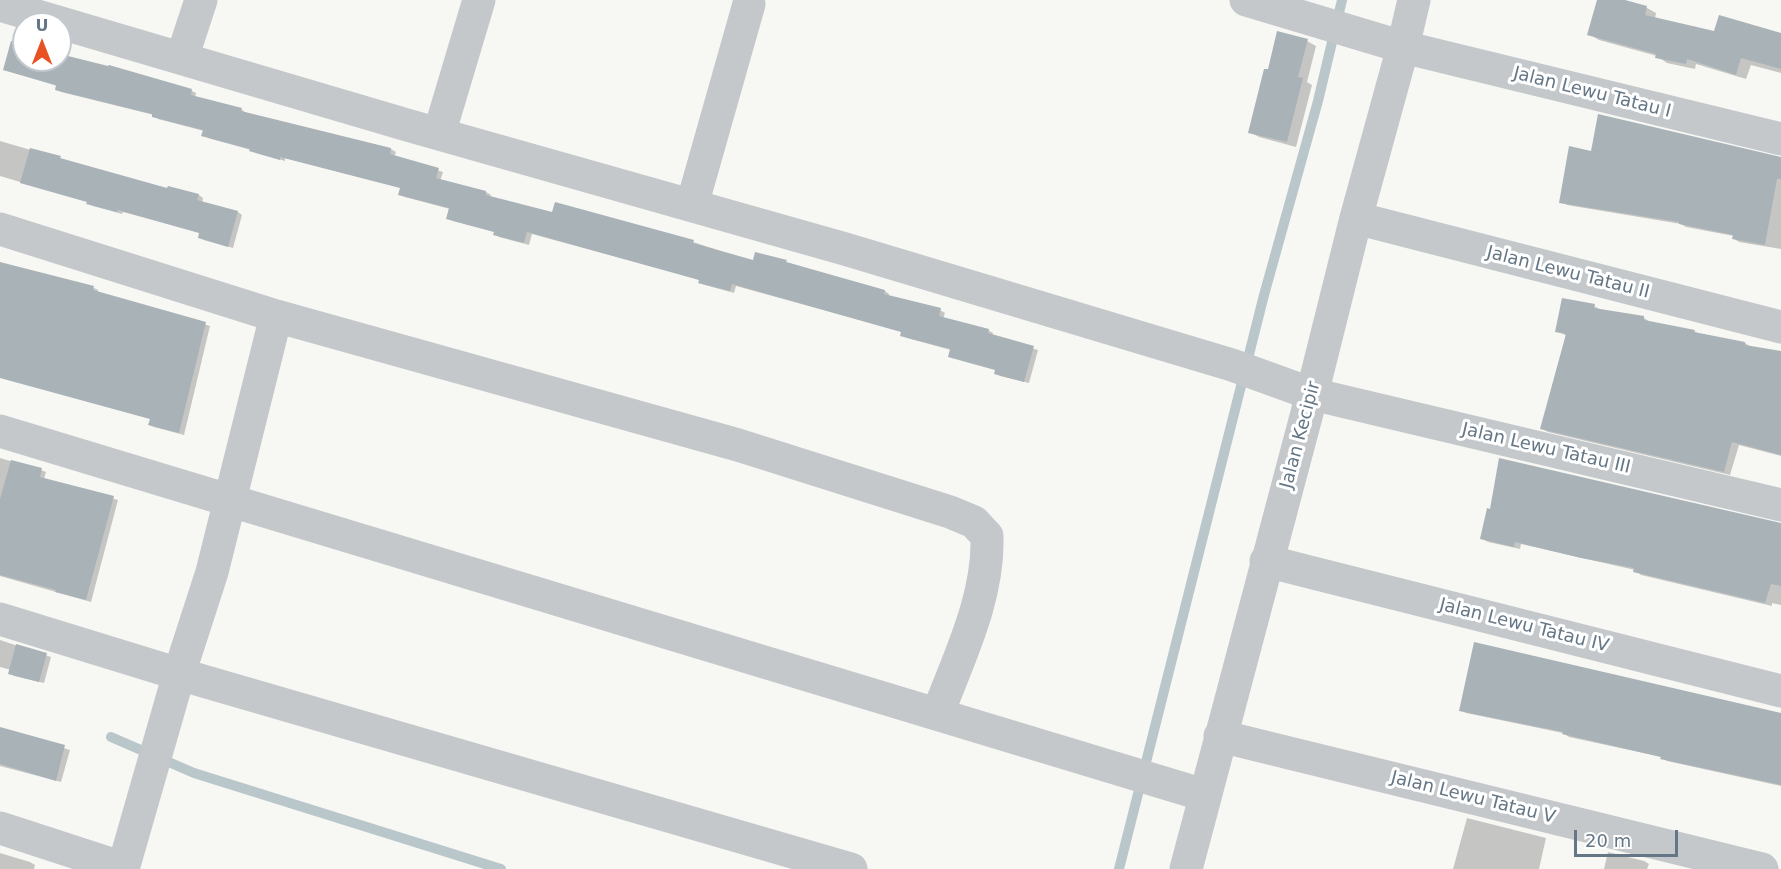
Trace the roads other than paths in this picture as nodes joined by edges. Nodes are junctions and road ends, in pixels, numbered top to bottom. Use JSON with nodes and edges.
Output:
{"nodes":[{"id":1,"x":201,"y":0,"type":"edge"},
{"id":2,"x":479,"y":0,"type":"edge"},
{"id":3,"x":1246,"y":0,"type":"edge"},
{"id":4,"x":1414,"y":0,"type":"edge"},
{"id":5,"x":749,"y":4,"type":"dead end"},
{"id":6,"x":0,"y":5,"type":"edge"},
{"id":7,"x":1404,"y":47,"type":"junction"},
{"id":8,"x":182,"y":58,"type":"junction"},
{"id":9,"x":439,"y":134,"type":"junction"},
{"id":10,"x":1781,"y":139,"type":"edge"},
{"id":11,"x":692,"y":205,"type":"junction"},
{"id":12,"x":1356,"y":218,"type":"junction"},
{"id":13,"x":0,"y":229,"type":"edge"},
{"id":14,"x":276,"y":316,"type":"junction"},
{"id":15,"x":1781,"y":327,"type":"edge"},
{"id":16,"x":1312,"y":394,"type":"junction"},
{"id":17,"x":0,"y":431,"type":"edge"},
{"id":18,"x":230,"y":502,"type":"junction"},
{"id":19,"x":1781,"y":505,"type":"edge"},
{"id":20,"x":1266,"y":561,"type":"junction"},
{"id":21,"x":0,"y":619,"type":"edge"},
{"id":22,"x":179,"y":674,"type":"junction"},
{"id":23,"x":1781,"y":691,"type":"edge"},
{"id":24,"x":938,"y":713,"type":"junction"},
{"id":25,"x":1220,"y":736,"type":"junction"},
{"id":26,"x":1204,"y":795,"type":"junction"},
{"id":27,"x":0,"y":828,"type":"edge"},
{"id":28,"x":123,"y":869,"type":"edge"},
{"id":29,"x":851,"y":869,"type":"edge"},
{"id":30,"x":1185,"y":869,"type":"edge"},
{"id":31,"x":1762,"y":869,"type":"edge"}],
"edges":[{"from":1,"to":8,"type":"street"},
{"from":2,"to":9,"type":"street"},
{"from":3,"to":7,"type":"street","name":"Jalan Lewu Tatau I"},
{"from":4,"to":7,"type":"street","name":"Jalan Kecipir"},
{"from":5,"to":11,"type":"street"},
{"from":6,"to":8,"type":"street","name":"Jalan Lewu Tatau III"},
{"from":7,"to":10,"type":"street","name":"Jalan Lewu Tatau I"},
{"from":7,"to":12,"type":"street","name":"Jalan Kecipir"},
{"from":8,"to":9,"type":"street","name":"Jalan Lewu Tatau III"},
{"from":9,"to":11,"type":"street","name":"Jalan Lewu Tatau III"},
{"from":11,"to":16,"type":"street","name":"Jalan Lewu Tatau III"},
{"from":12,"to":15,"type":"street","name":"Jalan Lewu Tatau II"},
{"from":12,"to":16,"type":"street","name":"Jalan Kecipir"},
{"from":13,"to":14,"type":"street"},
{"from":14,"to":18,"type":"street"},
{"from":14,"to":24,"type":"street"},
{"from":16,"to":19,"type":"street","name":"Jalan Lewu Tatau III"},
{"from":16,"to":20,"type":"street","name":"Jalan Kecipir"},
{"from":17,"to":18,"type":"street"},
{"from":18,"to":22,"type":"street"},
{"from":18,"to":24,"type":"street"},
{"from":20,"to":23,"type":"street","name":"Jalan Lewu Tatau IV"},
{"from":20,"to":25,"type":"street","name":"Jalan Kecipir"},
{"from":21,"to":22,"type":"street"},
{"from":22,"to":28,"type":"street"},
{"from":22,"to":29,"type":"street"},
{"from":24,"to":26,"type":"street"},
{"from":25,"to":26,"type":"street","name":"Jalan Kecipir"},
{"from":25,"to":31,"type":"street","name":"Jalan Lewu Tatau V"},
{"from":26,"to":30,"type":"street","name":"Jalan Kecipir"},
{"from":27,"to":28,"type":"street"}]}
